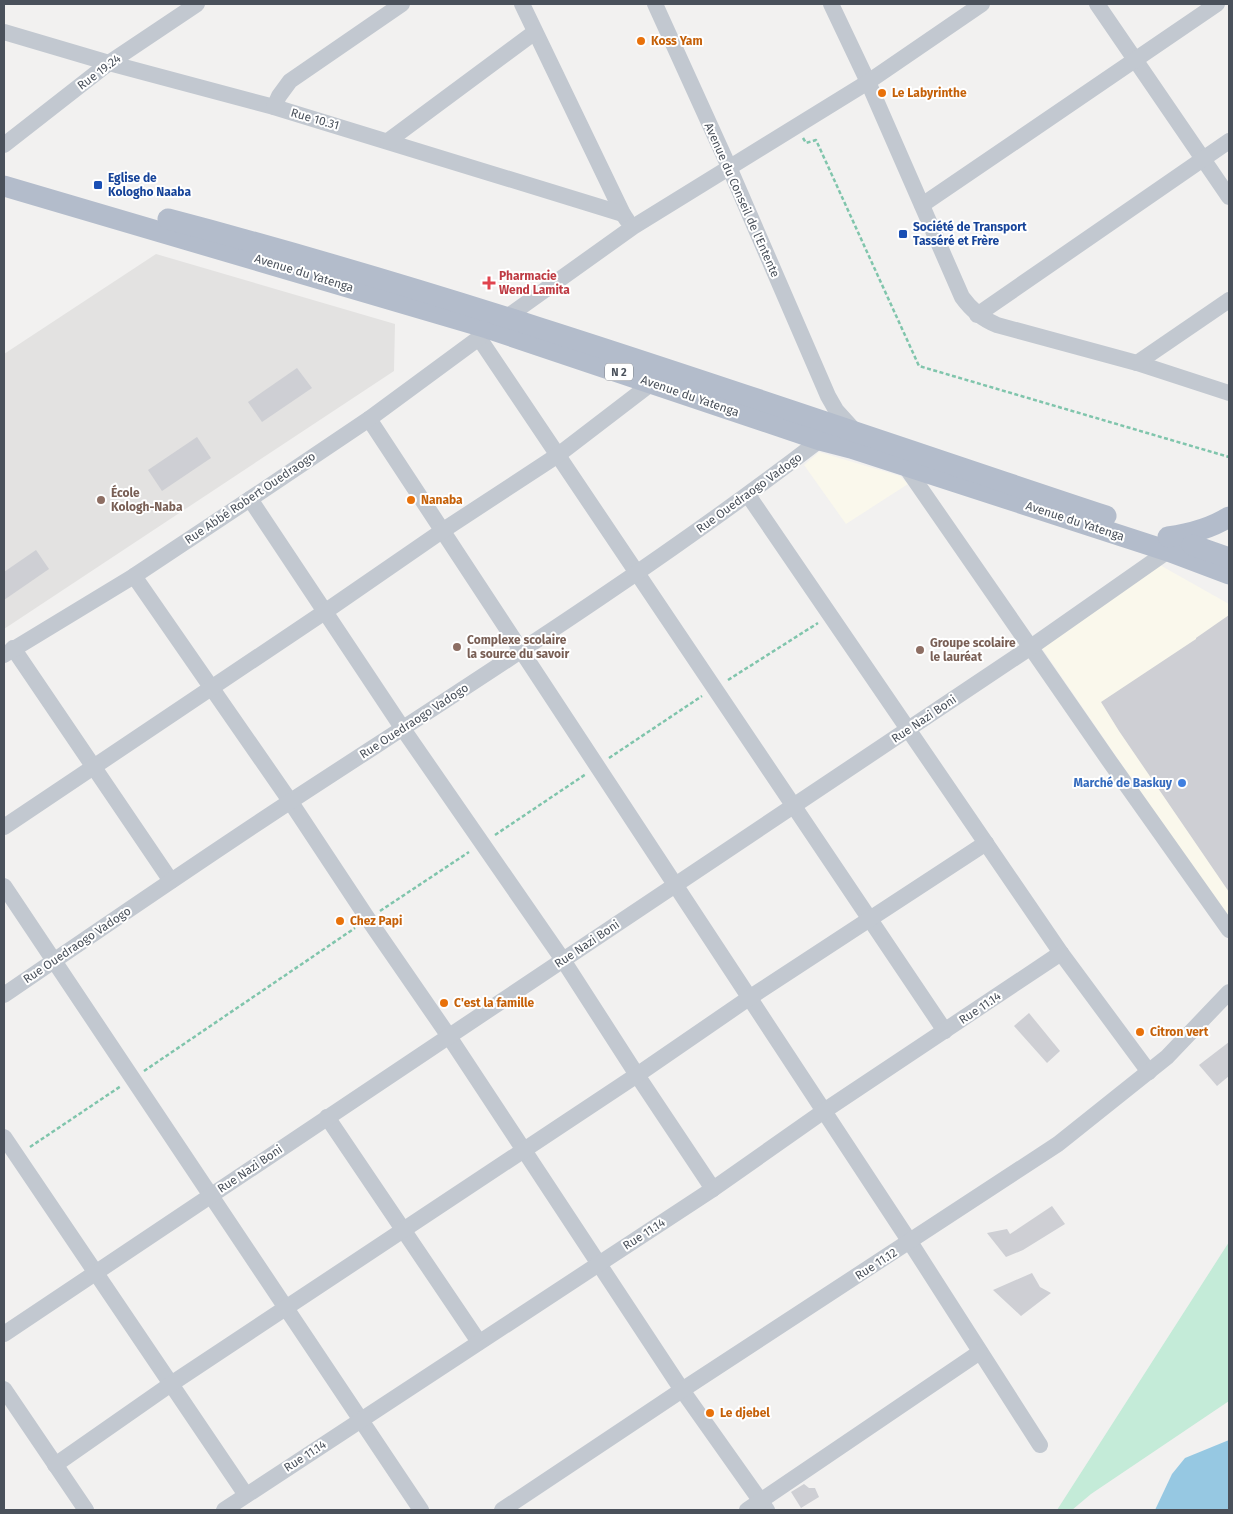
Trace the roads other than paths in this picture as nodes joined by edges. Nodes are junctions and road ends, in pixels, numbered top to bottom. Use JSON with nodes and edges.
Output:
{"nodes":[{"id":1,"x":197,"y":4,"type":"edge"},
{"id":2,"x":402,"y":4,"type":"edge"},
{"id":3,"x":522,"y":4,"type":"edge"},
{"id":4,"x":655,"y":4,"type":"edge"},
{"id":5,"x":831,"y":4,"type":"edge"},
{"id":6,"x":982,"y":4,"type":"edge"},
{"id":7,"x":1098,"y":4,"type":"edge"},
{"id":8,"x":1217,"y":4,"type":"edge"},
{"id":9,"x":4,"y":32,"type":"edge"},
{"id":10,"x":535,"y":32,"type":"junction"},
{"id":11,"x":1136,"y":60,"type":"junction"},
{"id":12,"x":109,"y":63,"type":"junction"},
{"id":13,"x":868,"y":82,"type":"junction"},
{"id":14,"x":274,"y":107,"type":"junction"},
{"id":15,"x":388,"y":141,"type":"junction"},
{"id":16,"x":1229,"y":141,"type":"edge"},
{"id":17,"x":4,"y":145,"type":"edge"},
{"id":18,"x":1203,"y":158,"type":"junction"},
{"id":19,"x":729,"y":167,"type":"junction"},
{"id":20,"x":4,"y":172,"type":"edge"},
{"id":21,"x":4,"y":186,"type":"edge"},
{"id":22,"x":1229,"y":197,"type":"edge"},
{"id":23,"x":922,"y":205,"type":"junction"},
{"id":24,"x":628,"y":221,"type":"junction"},
{"id":25,"x":1229,"y":300,"type":"edge"},
{"id":26,"x":977,"y":314,"type":"junction"},
{"id":27,"x":507,"y":317,"type":"junction"},
{"id":28,"x":483,"y":333,"type":"junction"},
{"id":29,"x":1138,"y":363,"type":"junction"},
{"id":30,"x":652,"y":383,"type":"junction"},
{"id":31,"x":1229,"y":393,"type":"edge"},
{"id":32,"x":828,"y":396,"type":"junction"},
{"id":33,"x":808,"y":416,"type":"junction"},
{"id":34,"x":369,"y":419,"type":"junction"},
{"id":35,"x":858,"y":434,"type":"junction"},
{"id":36,"x":820,"y":440,"type":"junction"},
{"id":37,"x":558,"y":455,"type":"junction"},
{"id":38,"x":905,"y":466,"type":"junction"},
{"id":39,"x":748,"y":496,"type":"junction"},
{"id":40,"x":250,"y":500,"type":"junction"},
{"id":41,"x":1229,"y":517,"type":"edge"},
{"id":42,"x":442,"y":530,"type":"junction"},
{"id":43,"x":1168,"y":544,"type":"junction"},
{"id":44,"x":1229,"y":558,"type":"edge"},
{"id":45,"x":637,"y":574,"type":"junction"},
{"id":46,"x":1229,"y":574,"type":"edge"},
{"id":47,"x":134,"y":576,"type":"junction"},
{"id":48,"x":326,"y":612,"type":"junction"},
{"id":49,"x":1031,"y":647,"type":"junction"},
{"id":50,"x":521,"y":650,"type":"junction"},
{"id":51,"x":8,"y":652,"type":"edge"},
{"id":52,"x":212,"y":687,"type":"junction"},
{"id":53,"x":403,"y":729,"type":"junction"},
{"id":54,"x":908,"y":729,"type":"junction"},
{"id":55,"x":93,"y":766,"type":"junction"},
{"id":56,"x":290,"y":801,"type":"junction"},
{"id":57,"x":793,"y":806,"type":"junction"},
{"id":58,"x":4,"y":827,"type":"edge"},
{"id":59,"x":986,"y":843,"type":"junction"},
{"id":60,"x":171,"y":881,"type":"junction"},
{"id":61,"x":675,"y":885,"type":"junction"},
{"id":62,"x":4,"y":886,"type":"edge"},
{"id":63,"x":870,"y":919,"type":"junction"},
{"id":64,"x":1229,"y":930,"type":"edge"},
{"id":65,"x":1061,"y":954,"type":"junction"},
{"id":66,"x":563,"y":960,"type":"junction"},
{"id":67,"x":53,"y":961,"type":"junction"},
{"id":68,"x":1229,"y":992,"type":"edge"},
{"id":69,"x":4,"y":995,"type":"edge"},
{"id":70,"x":749,"y":998,"type":"junction"},
{"id":71,"x":945,"y":1031,"type":"junction"},
{"id":72,"x":448,"y":1035,"type":"junction"},
{"id":73,"x":1149,"y":1072,"type":"junction"},
{"id":74,"x":637,"y":1076,"type":"junction"},
{"id":75,"x":824,"y":1112,"type":"junction"},
{"id":76,"x":327,"y":1117,"type":"junction"},
{"id":77,"x":4,"y":1137,"type":"edge"},
{"id":78,"x":524,"y":1150,"type":"junction"},
{"id":79,"x":713,"y":1189,"type":"junction"},
{"id":80,"x":210,"y":1195,"type":"junction"},
{"id":81,"x":404,"y":1229,"type":"junction"},
{"id":82,"x":910,"y":1242,"type":"junction"},
{"id":83,"x":598,"y":1264,"type":"junction"},
{"id":84,"x":94,"y":1273,"type":"junction"},
{"id":85,"x":286,"y":1308,"type":"junction"},
{"id":86,"x":4,"y":1334,"type":"edge"},
{"id":87,"x":479,"y":1342,"type":"junction"},
{"id":88,"x":980,"y":1352,"type":"junction"},
{"id":89,"x":170,"y":1384,"type":"junction"},
{"id":90,"x":4,"y":1389,"type":"edge"},
{"id":91,"x":682,"y":1390,"type":"junction"},
{"id":92,"x":361,"y":1420,"type":"junction"},
{"id":93,"x":1040,"y":1445,"type":"dead end"},
{"id":94,"x":55,"y":1465,"type":"junction"},
{"id":95,"x":246,"y":1495,"type":"junction"},
{"id":96,"x":758,"y":1507,"type":"edge"},
{"id":97,"x":86,"y":1510,"type":"edge"},
{"id":98,"x":224,"y":1510,"type":"edge"},
{"id":99,"x":421,"y":1510,"type":"edge"},
{"id":100,"x":502,"y":1510,"type":"edge"}],
"edges":[{"from":1,"to":12,"type":"street","name":"Rue 19.24"},
{"from":2,"to":14,"type":"street"},
{"from":3,"to":10,"type":"street"},
{"from":4,"to":19,"type":"street","name":"Avenue du Conseil de l'Entente"},
{"from":5,"to":13,"type":"street"},
{"from":6,"to":13,"type":"street","name":"Rue Abbé Robert Ouedraogo"},
{"from":7,"to":11,"type":"street"},
{"from":8,"to":11,"type":"street"},
{"from":9,"to":12,"type":"street","name":"Rue 10.31"},
{"from":10,"to":15,"type":"street"},
{"from":10,"to":24,"type":"street"},
{"from":11,"to":18,"type":"street"},
{"from":11,"to":23,"type":"street"},
{"from":12,"to":14,"type":"street","name":"Rue 10.31"},
{"from":12,"to":17,"type":"street","name":"Rue 19.24"},
{"from":13,"to":19,"type":"street","name":"Rue Abbé Robert Ouedraogo"},
{"from":13,"to":23,"type":"street"},
{"from":14,"to":15,"type":"street","name":"Rue 10.31"},
{"from":15,"to":24,"type":"street","name":"Rue 10.31"},
{"from":16,"to":18,"type":"street"},
{"from":18,"to":22,"type":"street"},
{"from":18,"to":26,"type":"street"},
{"from":19,"to":24,"type":"street","name":"Rue Abbé Robert Ouedraogo"},
{"from":19,"to":32,"type":"street","name":"Avenue du Conseil de l'Entente"},
{"from":20,"to":27,"type":"main road","name":"Avenue du Yatenga","number":"N 2"},
{"from":21,"to":28,"type":"main road","name":"Avenue du Yatenga","number":"N 2"},
{"from":23,"to":26,"type":"street"},
{"from":24,"to":27,"type":"street","name":"Rue Abbé Robert Ouedraogo"},
{"from":25,"to":29,"type":"street"},
{"from":26,"to":29,"type":"street"},
{"from":27,"to":28,"type":"street","name":"Rue Abbé Robert Ouedraogo"},
{"from":27,"to":33,"type":"main road","name":"Avenue du Yatenga","number":"N 2"},
{"from":28,"to":30,"type":"main road","name":"Avenue du Yatenga","number":"N 2"},
{"from":28,"to":34,"type":"street","name":"Rue Abbé Robert Ouedraogo"},
{"from":28,"to":37,"type":"street"},
{"from":29,"to":31,"type":"street"},
{"from":30,"to":36,"type":"main road","name":"Avenue du Yatenga","number":"N 2"},
{"from":30,"to":37,"type":"street"},
{"from":32,"to":33,"type":"street"},
{"from":32,"to":35,"type":"street","name":"Avenue du Conseil de l'Entente"},
{"from":33,"to":35,"type":"main road","name":"Avenue du Yatenga","number":"N 2"},
{"from":34,"to":40,"type":"street","name":"Rue Abbé Robert Ouedraogo"},
{"from":34,"to":42,"type":"street"},
{"from":35,"to":43,"type":"main road","name":"Avenue du Yatenga","number":"N 2"},
{"from":36,"to":38,"type":"main road","name":"Avenue du Yatenga","number":"N 2"},
{"from":36,"to":39,"type":"street","name":"Rue Ouedraogo Vadogo"},
{"from":37,"to":42,"type":"street"},
{"from":37,"to":45,"type":"street"},
{"from":38,"to":43,"type":"main road","name":"Avenue du Yatenga","number":"N 2"},
{"from":38,"to":49,"type":"street"},
{"from":39,"to":45,"type":"street","name":"Rue Ouedraogo Vadogo"},
{"from":39,"to":54,"type":"street"},
{"from":40,"to":47,"type":"street","name":"Rue Abbé Robert Ouedraogo"},
{"from":40,"to":48,"type":"street"},
{"from":41,"to":43,"type":"main road"},
{"from":42,"to":48,"type":"street"},
{"from":42,"to":50,"type":"street"},
{"from":43,"to":44,"type":"main road","name":"Avenue du Yatenga","number":"N 2"},
{"from":43,"to":46,"type":"main road","name":"Avenue du Yatenga","number":"N 2"},
{"from":43,"to":49,"type":"street","name":"Rue Nazi Boni"},
{"from":45,"to":50,"type":"street","name":"Rue Ouedraogo Vadogo"},
{"from":45,"to":57,"type":"street"},
{"from":47,"to":51,"type":"street","name":"Rue Abbé Robert Ouedraogo"},
{"from":47,"to":52,"type":"street"},
{"from":48,"to":52,"type":"street"},
{"from":48,"to":53,"type":"street"},
{"from":49,"to":54,"type":"street","name":"Rue Nazi Boni"},
{"from":49,"to":64,"type":"street"},
{"from":50,"to":53,"type":"street","name":"Rue Ouedraogo Vadogo"},
{"from":50,"to":61,"type":"street"},
{"from":51,"to":55,"type":"street"},
{"from":52,"to":55,"type":"street"},
{"from":52,"to":56,"type":"street"},
{"from":53,"to":56,"type":"street","name":"Rue Ouedraogo Vadogo"},
{"from":53,"to":66,"type":"street"},
{"from":54,"to":57,"type":"street","name":"Rue Nazi Boni"},
{"from":54,"to":59,"type":"street"},
{"from":55,"to":58,"type":"street"},
{"from":55,"to":60,"type":"street"},
{"from":56,"to":60,"type":"street","name":"Rue Ouedraogo Vadogo"},
{"from":56,"to":72,"type":"street"},
{"from":57,"to":61,"type":"street","name":"Rue Nazi Boni"},
{"from":57,"to":63,"type":"street"},
{"from":59,"to":63,"type":"street"},
{"from":59,"to":65,"type":"street"},
{"from":60,"to":67,"type":"street","name":"Rue Ouedraogo Vadogo"},
{"from":61,"to":66,"type":"street","name":"Rue Nazi Boni"},
{"from":61,"to":70,"type":"street"},
{"from":62,"to":67,"type":"street"},
{"from":63,"to":70,"type":"street"},
{"from":63,"to":71,"type":"street"},
{"from":65,"to":71,"type":"street","name":"Rue 11.14"},
{"from":65,"to":73,"type":"street"},
{"from":66,"to":72,"type":"street","name":"Rue Nazi Boni"},
{"from":66,"to":74,"type":"street"},
{"from":67,"to":69,"type":"street","name":"Rue Ouedraogo Vadogo"},
{"from":67,"to":80,"type":"street"},
{"from":68,"to":73,"type":"street","name":"Rue 11.12"},
{"from":70,"to":74,"type":"street"},
{"from":70,"to":75,"type":"street"},
{"from":71,"to":75,"type":"street","name":"Rue 11.14"},
{"from":72,"to":76,"type":"street","name":"Rue Nazi Boni"},
{"from":72,"to":78,"type":"street"},
{"from":73,"to":82,"type":"street","name":"Rue 11.12"},
{"from":74,"to":78,"type":"street"},
{"from":74,"to":79,"type":"street"},
{"from":75,"to":79,"type":"street","name":"Rue 11.14"},
{"from":75,"to":82,"type":"street"},
{"from":76,"to":80,"type":"street","name":"Rue Nazi Boni"},
{"from":76,"to":81,"type":"street"},
{"from":77,"to":84,"type":"street"},
{"from":78,"to":81,"type":"street"},
{"from":78,"to":83,"type":"street"},
{"from":79,"to":83,"type":"street","name":"Rue 11.14"},
{"from":80,"to":84,"type":"street","name":"Rue Nazi Boni"},
{"from":80,"to":85,"type":"street"},
{"from":81,"to":85,"type":"street"},
{"from":81,"to":87,"type":"street"},
{"from":82,"to":88,"type":"street"},
{"from":82,"to":91,"type":"street","name":"Rue 11.12"},
{"from":83,"to":87,"type":"street","name":"Rue 11.14"},
{"from":83,"to":91,"type":"street"},
{"from":84,"to":86,"type":"street","name":"Rue Nazi Boni"},
{"from":84,"to":89,"type":"street"},
{"from":85,"to":89,"type":"street"},
{"from":85,"to":92,"type":"street"},
{"from":87,"to":92,"type":"street","name":"Rue 11.14"},
{"from":88,"to":93,"type":"street"},
{"from":88,"to":96,"type":"street"},
{"from":89,"to":94,"type":"street"},
{"from":89,"to":95,"type":"street"},
{"from":90,"to":94,"type":"street"},
{"from":91,"to":96,"type":"street"},
{"from":91,"to":100,"type":"street","name":"Rue 11.12"},
{"from":92,"to":95,"type":"street","name":"Rue 11.14"},
{"from":92,"to":99,"type":"street"},
{"from":94,"to":97,"type":"street"},
{"from":95,"to":98,"type":"street","name":"Rue 11.14"}]}
